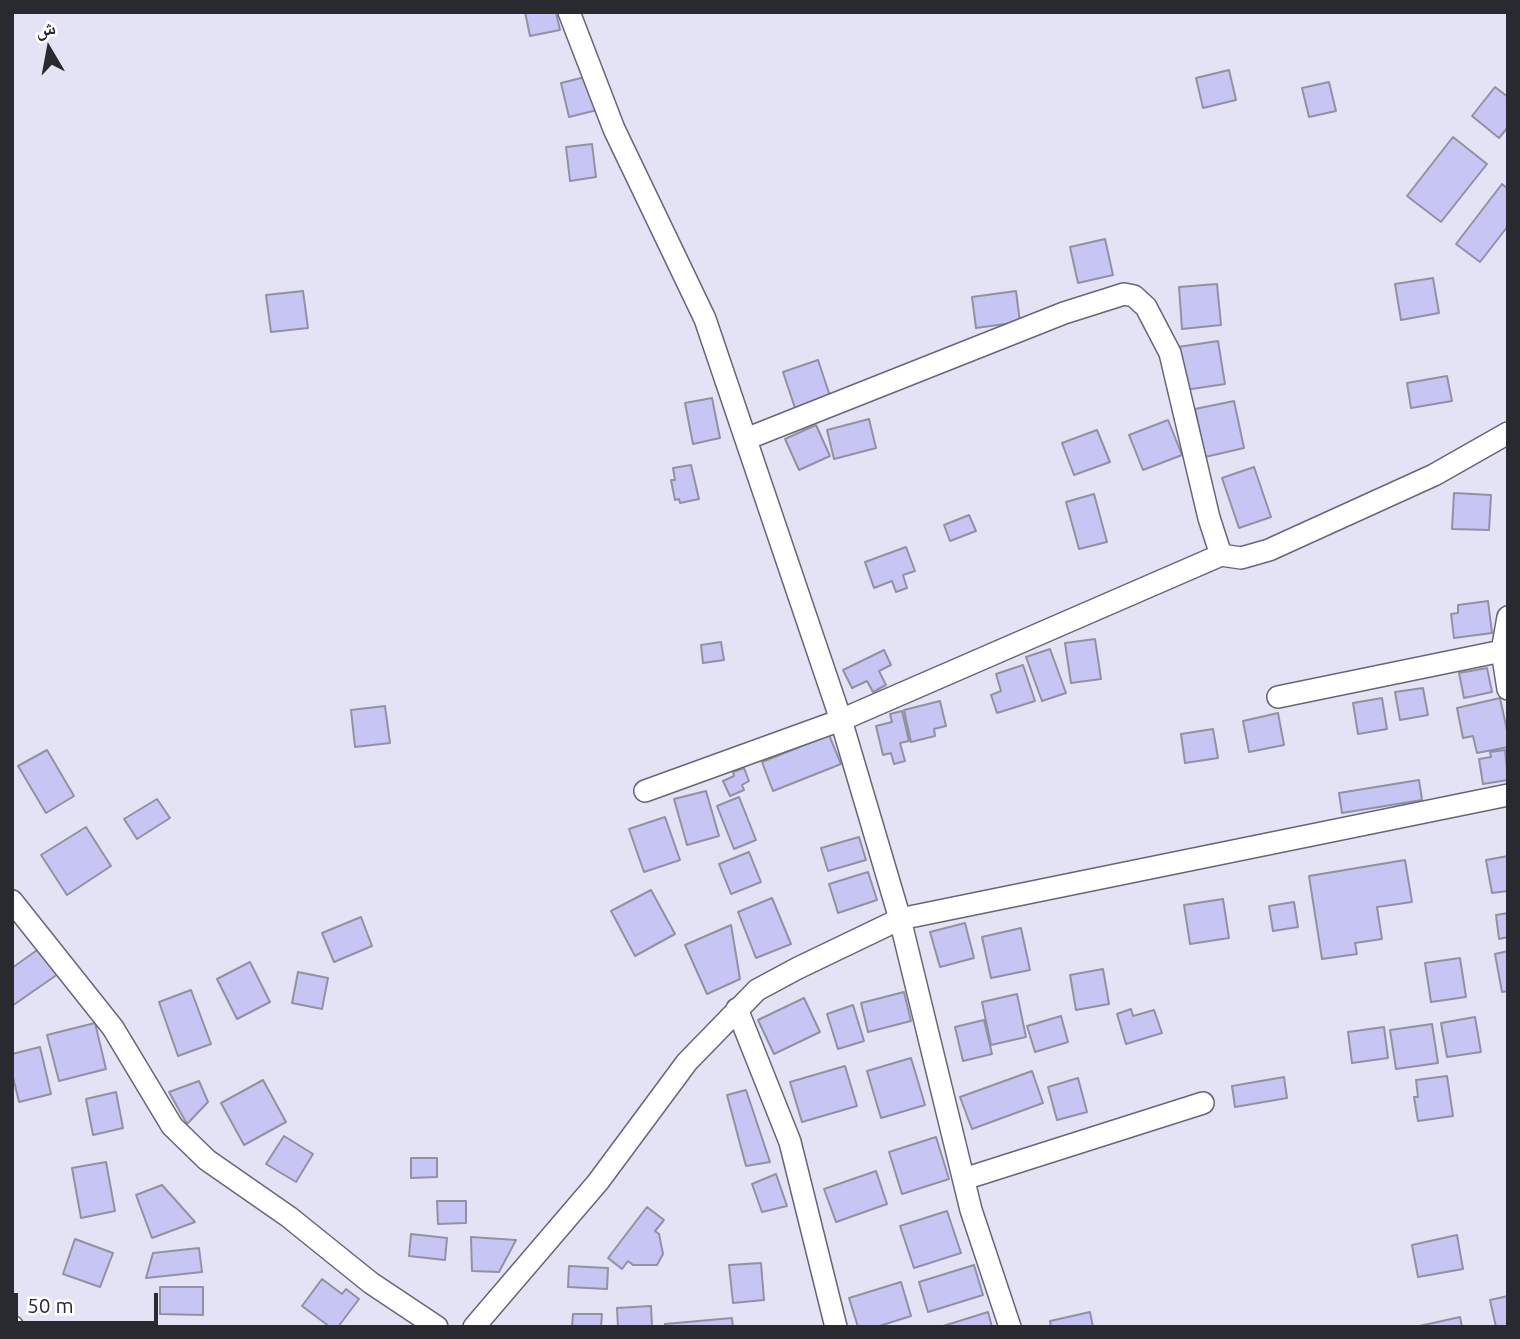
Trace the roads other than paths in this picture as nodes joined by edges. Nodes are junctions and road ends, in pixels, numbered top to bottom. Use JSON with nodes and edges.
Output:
{"nodes":[{"id":1,"x":569,"y":12,"type":"edge"},
{"id":2,"x":1508,"y":433,"type":"edge"},
{"id":3,"x":746,"y":439,"type":"junction"},
{"id":4,"x":1221,"y":555,"type":"junction"},
{"id":5,"x":1508,"y":617,"type":"edge"},
{"id":6,"x":1502,"y":651,"type":"junction"},
{"id":7,"x":1508,"y":690,"type":"edge"},
{"id":8,"x":1278,"y":697,"type":"dead end"},
{"id":9,"x":841,"y":720,"type":"junction"},
{"id":10,"x":645,"y":791,"type":"dead end"},
{"id":11,"x":1508,"y":795,"type":"edge"},
{"id":12,"x":12,"y":901,"type":"edge"},
{"id":13,"x":900,"y":919,"type":"junction"},
{"id":14,"x":737,"y":1009,"type":"junction"},
{"id":15,"x":1203,"y":1103,"type":"dead end"},
{"id":16,"x":964,"y":1179,"type":"junction"},
{"id":17,"x":437,"y":1327,"type":"edge"},
{"id":18,"x":474,"y":1327,"type":"edge"},
{"id":19,"x":836,"y":1327,"type":"edge"},
{"id":20,"x":1010,"y":1327,"type":"edge"}],
"edges":[{"from":1,"to":3,"type":"street"},
{"from":2,"to":4,"type":"street"},
{"from":3,"to":4,"type":"street"},
{"from":3,"to":9,"type":"street"},
{"from":4,"to":9,"type":"street"},
{"from":5,"to":6,"type":"street"},
{"from":6,"to":7,"type":"street"},
{"from":6,"to":8,"type":"street"},
{"from":9,"to":10,"type":"street"},
{"from":9,"to":13,"type":"street"},
{"from":11,"to":13,"type":"street"},
{"from":12,"to":17,"type":"street"},
{"from":13,"to":14,"type":"street"},
{"from":13,"to":16,"type":"street"},
{"from":14,"to":18,"type":"street"},
{"from":14,"to":19,"type":"street"},
{"from":15,"to":16,"type":"street"},
{"from":16,"to":20,"type":"street"}]}
